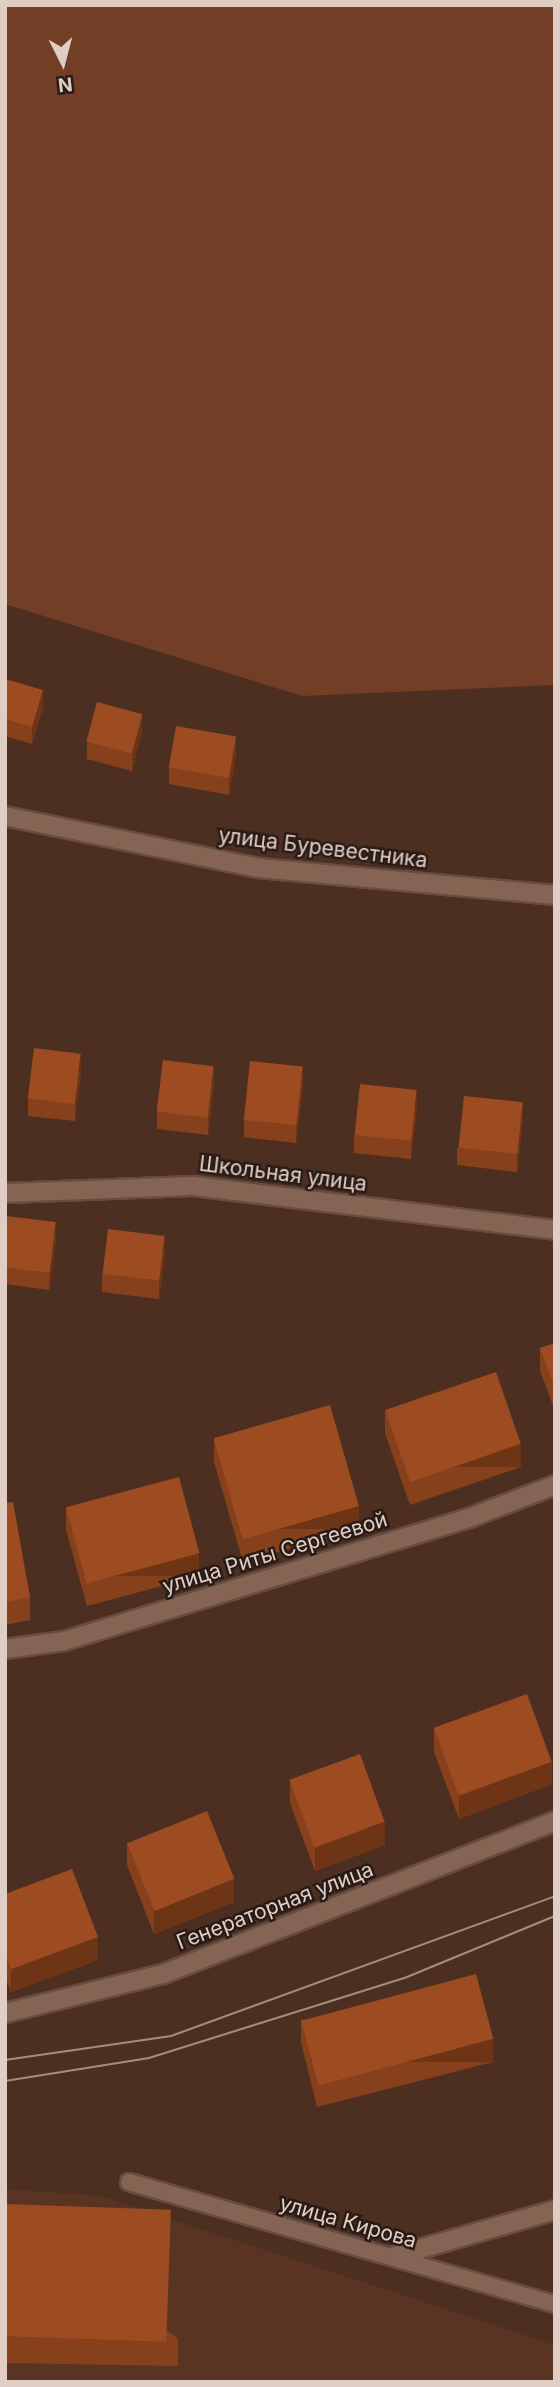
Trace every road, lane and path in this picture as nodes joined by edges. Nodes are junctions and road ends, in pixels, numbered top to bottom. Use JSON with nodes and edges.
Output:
{"nodes":[{"id":1,"x":5,"y":816,"type":"edge"},
{"id":2,"x":555,"y":895,"type":"edge"},
{"id":3,"x":5,"y":1193,"type":"edge"},
{"id":4,"x":555,"y":1230,"type":"edge"},
{"id":5,"x":555,"y":1485,"type":"edge"},
{"id":6,"x":5,"y":1649,"type":"edge"},
{"id":7,"x":555,"y":1821,"type":"edge"},
{"id":8,"x":5,"y":2013,"type":"edge"},
{"id":9,"x":130,"y":2182,"type":"dead end"},
{"id":10,"x":555,"y":2210,"type":"edge"},
{"id":11,"x":395,"y":2256,"type":"junction"},
{"id":12,"x":555,"y":2304,"type":"edge"}],
"edges":[{"from":1,"to":2,"type":"street","name":"улица Буревестника"},
{"from":3,"to":4,"type":"street","name":"Школьная улица"},
{"from":5,"to":6,"type":"street","name":"улица Риты Сергеевой"},
{"from":7,"to":8,"type":"street","name":"Генераторная улица"},
{"from":9,"to":11,"type":"lane","name":"улица Кирова"},
{"from":10,"to":11,"type":"street"},
{"from":11,"to":12,"type":"lane","name":"улица Кирова"}]}
